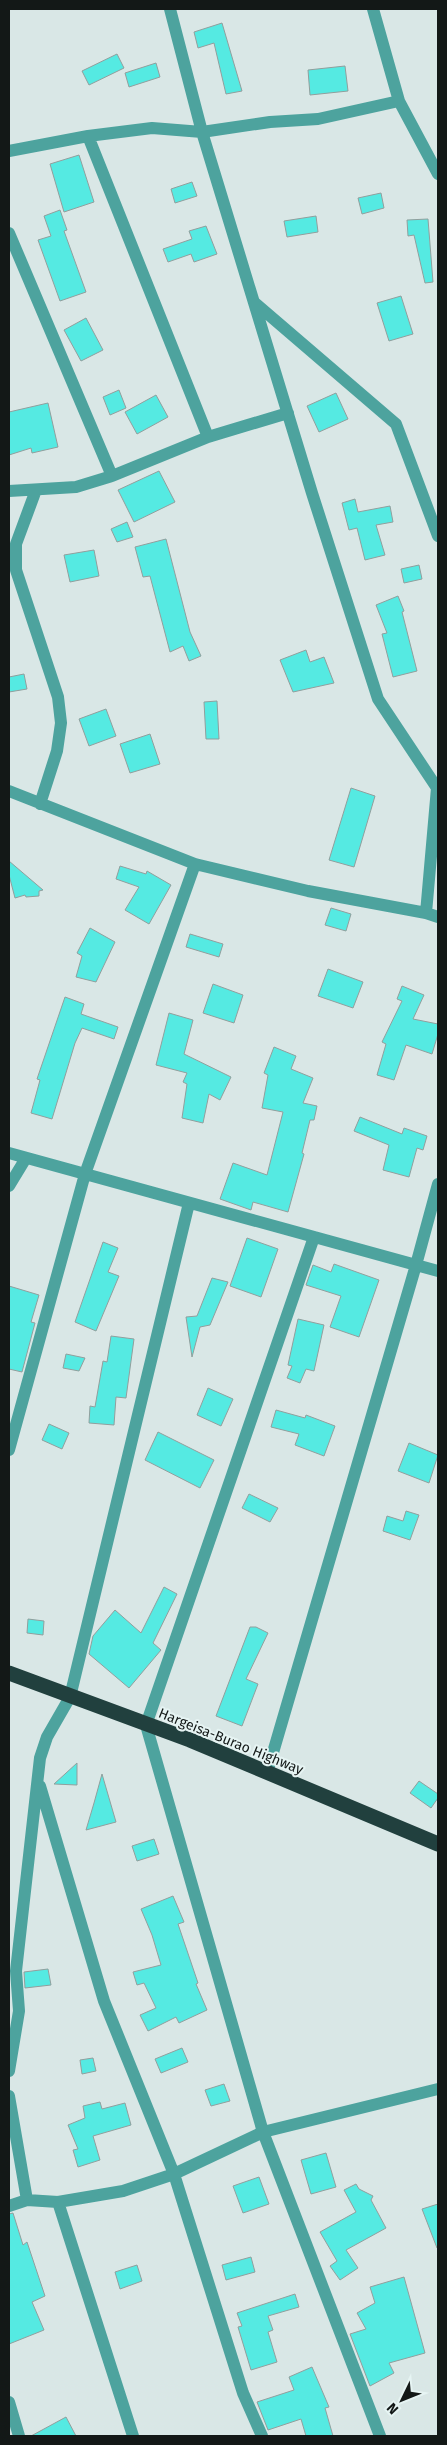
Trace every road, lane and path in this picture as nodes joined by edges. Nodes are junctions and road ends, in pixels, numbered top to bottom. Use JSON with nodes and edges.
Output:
{"nodes":[{"id":1,"x":170,"y":9,"type":"edge"},
{"id":2,"x":373,"y":9,"type":"edge"},
{"id":3,"x":399,"y":101,"type":"junction"},
{"id":4,"x":202,"y":132,"type":"junction"},
{"id":5,"x":88,"y":136,"type":"junction"},
{"id":6,"x":9,"y":151,"type":"edge"},
{"id":7,"x":438,"y":174,"type":"edge"},
{"id":8,"x":9,"y":233,"type":"edge"},
{"id":9,"x":254,"y":303,"type":"junction"},
{"id":10,"x":288,"y":413,"type":"junction"},
{"id":11,"x":208,"y":437,"type":"junction"},
{"id":12,"x":112,"y":476,"type":"junction"},
{"id":13,"x":36,"y":490,"type":"junction"},
{"id":14,"x":9,"y":491,"type":"edge"},
{"id":15,"x":438,"y":536,"type":"edge"},
{"id":16,"x":9,"y":791,"type":"edge"},
{"id":17,"x":40,"y":804,"type":"junction"},
{"id":18,"x":195,"y":864,"type":"junction"},
{"id":19,"x":432,"y":915,"type":"edge"},
{"id":20,"x":9,"y":1153,"type":"edge"},
{"id":21,"x":26,"y":1158,"type":"junction"},
{"id":22,"x":85,"y":1174,"type":"junction"},
{"id":23,"x":438,"y":1184,"type":"edge"},
{"id":24,"x":9,"y":1186,"type":"edge"},
{"id":25,"x":189,"y":1202,"type":"junction"},
{"id":26,"x":314,"y":1237,"type":"junction"},
{"id":27,"x":416,"y":1265,"type":"junction"},
{"id":28,"x":438,"y":1271,"type":"edge"},
{"id":29,"x":9,"y":1450,"type":"edge"},
{"id":30,"x":9,"y":1673,"type":"edge"},
{"id":31,"x":70,"y":1697,"type":"junction"},
{"id":32,"x":146,"y":1725,"type":"junction"},
{"id":33,"x":267,"y":1773,"type":"junction"},
{"id":34,"x":38,"y":1779,"type":"junction"},
{"id":35,"x":438,"y":1844,"type":"edge"},
{"id":36,"x":9,"y":1954,"type":"edge"},
{"id":37,"x":16,"y":1971,"type":"junction"},
{"id":38,"x":9,"y":2072,"type":"edge"},
{"id":39,"x":438,"y":2089,"type":"edge"},
{"id":40,"x":9,"y":2096,"type":"edge"},
{"id":41,"x":263,"y":2132,"type":"junction"},
{"id":42,"x":174,"y":2174,"type":"junction"},
{"id":43,"x":27,"y":2200,"type":"junction"},
{"id":44,"x":58,"y":2202,"type":"junction"},
{"id":45,"x":9,"y":2206,"type":"edge"},
{"id":46,"x":9,"y":2402,"type":"edge"},
{"id":47,"x":19,"y":2436,"type":"edge"},
{"id":48,"x":133,"y":2436,"type":"edge"},
{"id":49,"x":262,"y":2436,"type":"edge"},
{"id":50,"x":380,"y":2436,"type":"edge"}],
"edges":[{"from":1,"to":4,"type":"street"},
{"from":2,"to":3,"type":"street"},
{"from":3,"to":4,"type":"street"},
{"from":3,"to":7,"type":"street"},
{"from":4,"to":5,"type":"street"},
{"from":4,"to":9,"type":"street"},
{"from":5,"to":6,"type":"street"},
{"from":5,"to":11,"type":"street"},
{"from":8,"to":12,"type":"street"},
{"from":9,"to":10,"type":"street"},
{"from":9,"to":15,"type":"street"},
{"from":10,"to":11,"type":"street"},
{"from":10,"to":19,"type":"street"},
{"from":11,"to":12,"type":"street"},
{"from":12,"to":13,"type":"street"},
{"from":13,"to":14,"type":"street"},
{"from":13,"to":17,"type":"street"},
{"from":16,"to":17,"type":"street"},
{"from":17,"to":18,"type":"street"},
{"from":18,"to":19,"type":"street"},
{"from":18,"to":22,"type":"street"},
{"from":20,"to":21,"type":"street"},
{"from":21,"to":22,"type":"street"},
{"from":21,"to":24,"type":"street"},
{"from":22,"to":25,"type":"street"},
{"from":22,"to":29,"type":"street"},
{"from":23,"to":27,"type":"street"},
{"from":25,"to":26,"type":"street"},
{"from":25,"to":31,"type":"street"},
{"from":26,"to":27,"type":"street"},
{"from":26,"to":32,"type":"street"},
{"from":27,"to":28,"type":"street"},
{"from":27,"to":33,"type":"street"},
{"from":30,"to":31,"type":"highway","name":"Hargeisa-Burao Highway"},
{"from":31,"to":32,"type":"highway","name":"Hargeisa-Burao Highway"},
{"from":31,"to":34,"type":"street"},
{"from":32,"to":33,"type":"highway","name":"Hargeisa-Burao Highway"},
{"from":32,"to":41,"type":"street"},
{"from":33,"to":35,"type":"highway","name":"Hargeisa-Burao Highway"},
{"from":34,"to":37,"type":"street"},
{"from":34,"to":42,"type":"street"},
{"from":36,"to":37,"type":"street"},
{"from":37,"to":38,"type":"street"},
{"from":39,"to":41,"type":"street"},
{"from":40,"to":43,"type":"street"},
{"from":41,"to":42,"type":"street"},
{"from":41,"to":50,"type":"street"},
{"from":42,"to":44,"type":"street"},
{"from":42,"to":49,"type":"street"},
{"from":43,"to":44,"type":"street"},
{"from":43,"to":45,"type":"street"},
{"from":44,"to":48,"type":"street"},
{"from":46,"to":47,"type":"street"}]}
